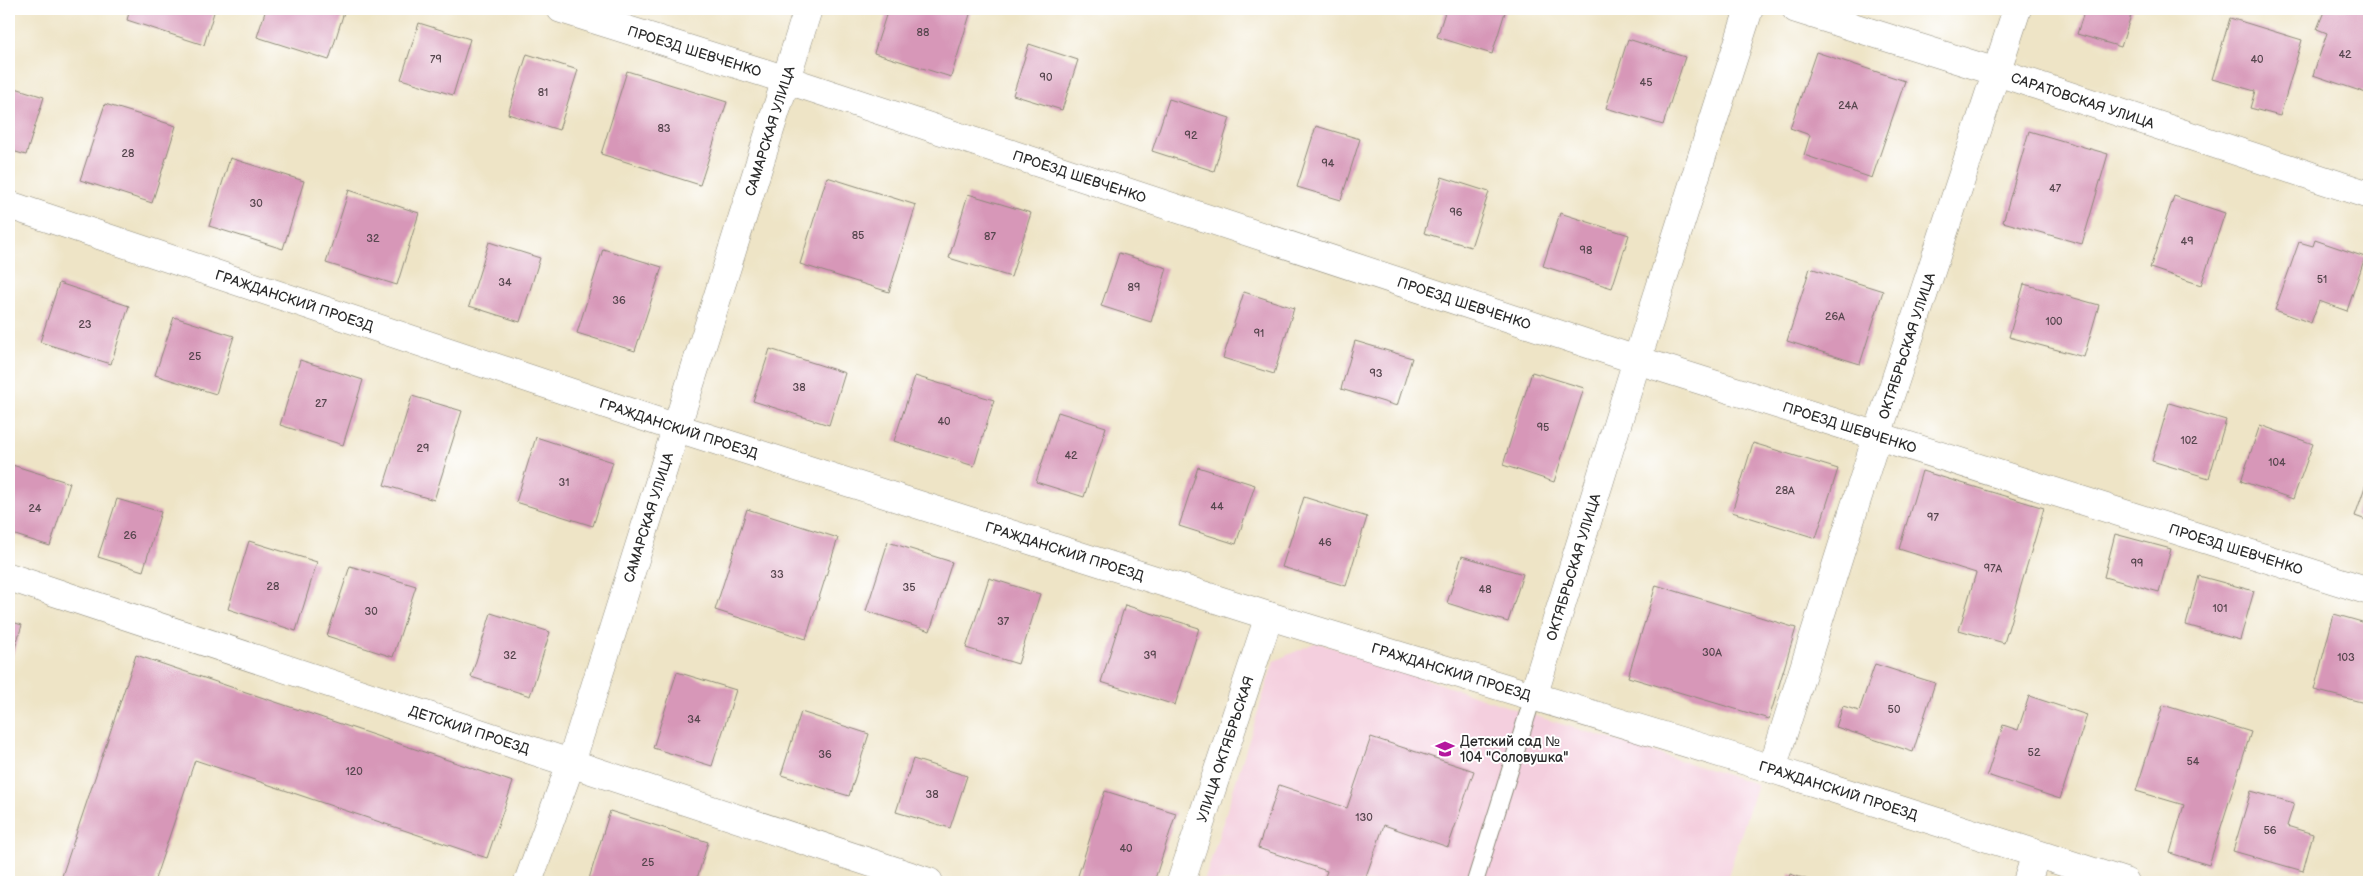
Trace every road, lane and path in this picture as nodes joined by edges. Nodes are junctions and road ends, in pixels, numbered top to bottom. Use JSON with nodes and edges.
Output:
{"nodes":[{"id":1,"x":561,"y":9,"type":"edge"},
{"id":2,"x":808,"y":9,"type":"edge"},
{"id":3,"x":1749,"y":9,"type":"edge"},
{"id":4,"x":1796,"y":9,"type":"edge"},
{"id":5,"x":2017,"y":9,"type":"edge"},
{"id":6,"x":1996,"y":72,"type":"junction"},
{"id":7,"x":786,"y":80,"type":"junction"},
{"id":8,"x":2369,"y":195,"type":"edge"},
{"id":9,"x":9,"y":205,"type":"edge"},
{"id":10,"x":1637,"y":360,"type":"junction"},
{"id":11,"x":677,"y":428,"type":"junction"},
{"id":12,"x":1877,"y":436,"type":"junction"},
{"id":13,"x":9,"y":577,"type":"edge"},
{"id":14,"x":2369,"y":591,"type":"edge"},
{"id":15,"x":1270,"y":616,"type":"junction"},
{"id":16,"x":1533,"y":697,"type":"junction"},
{"id":17,"x":571,"y":763,"type":"junction"},
{"id":18,"x":1772,"y":769,"type":"junction"},
{"id":19,"x":2036,"y":854,"type":"junction"},
{"id":20,"x":528,"y":882,"type":"edge"},
{"id":21,"x":929,"y":882,"type":"edge"},
{"id":22,"x":1181,"y":882,"type":"edge"},
{"id":23,"x":1475,"y":882,"type":"edge"},
{"id":24,"x":2027,"y":882,"type":"edge"},
{"id":25,"x":2125,"y":882,"type":"edge"}],
"edges":[{"from":1,"to":7,"type":"street","name":"ПРОЕЗД ШЕВЧЕНКО"},
{"from":2,"to":7,"type":"street","name":"САМАРСКАЯ УЛИЦА"},
{"from":3,"to":10,"type":"street","name":"ОКТЯБРЬСКАЯ УЛИЦА"},
{"from":4,"to":6,"type":"street","name":"САРАТОВСКАЯ УЛИЦА"},
{"from":5,"to":6,"type":"street","name":"ОКТЯБРЬСКАЯ УЛИЦА"},
{"from":6,"to":8,"type":"street","name":"САРАТОВСКАЯ УЛИЦА"},
{"from":6,"to":12,"type":"street","name":"ОКТЯБРЬСКАЯ УЛИЦА"},
{"from":7,"to":10,"type":"street","name":"ПРОЕЗД ШЕВЧЕНКО"},
{"from":7,"to":11,"type":"street","name":"САМАРСКАЯ УЛИЦА"},
{"from":9,"to":11,"type":"street","name":"ГРАЖДАНСКИЙ ПРОЕЗД"},
{"from":10,"to":12,"type":"street","name":"ПРОЕЗД ШЕВЧЕНКО"},
{"from":10,"to":16,"type":"street","name":"ОКТЯБРЬСКАЯ УЛИЦА"},
{"from":11,"to":15,"type":"street","name":"ГРАЖДАНСКИЙ ПРОЕЗД"},
{"from":11,"to":17,"type":"street","name":"САМАРСКАЯ УЛИЦА"},
{"from":12,"to":14,"type":"street","name":"ПРОЕЗД ШЕВЧЕНКО"},
{"from":12,"to":18,"type":"street","name":"ОКТЯБРЬСКАЯ УЛИЦА"},
{"from":13,"to":17,"type":"street","name":"ДЕТСКИЙ ПРОЕЗД"},
{"from":15,"to":16,"type":"street","name":"ГРАЖДАНСКИЙ ПРОЕЗД"},
{"from":15,"to":22,"type":"street","name":"УЛИЦА ОКТЯБРЬСКАЯ"},
{"from":16,"to":18,"type":"street","name":"ГРАЖДАНСКИЙ ПРОЕЗД"},
{"from":16,"to":23,"type":"lane"},
{"from":17,"to":20,"type":"street","name":"САМАРСКАЯ УЛИЦА"},
{"from":17,"to":21,"type":"street","name":"ДЕТСКИЙ ПРОЕЗД"},
{"from":18,"to":19,"type":"street","name":"ГРАЖДАНСКИЙ ПРОЕЗД"},
{"from":19,"to":24,"type":"street"},
{"from":19,"to":25,"type":"street","name":"ГРАЖДАНСКИЙ ПРОЕЗД"}]}
